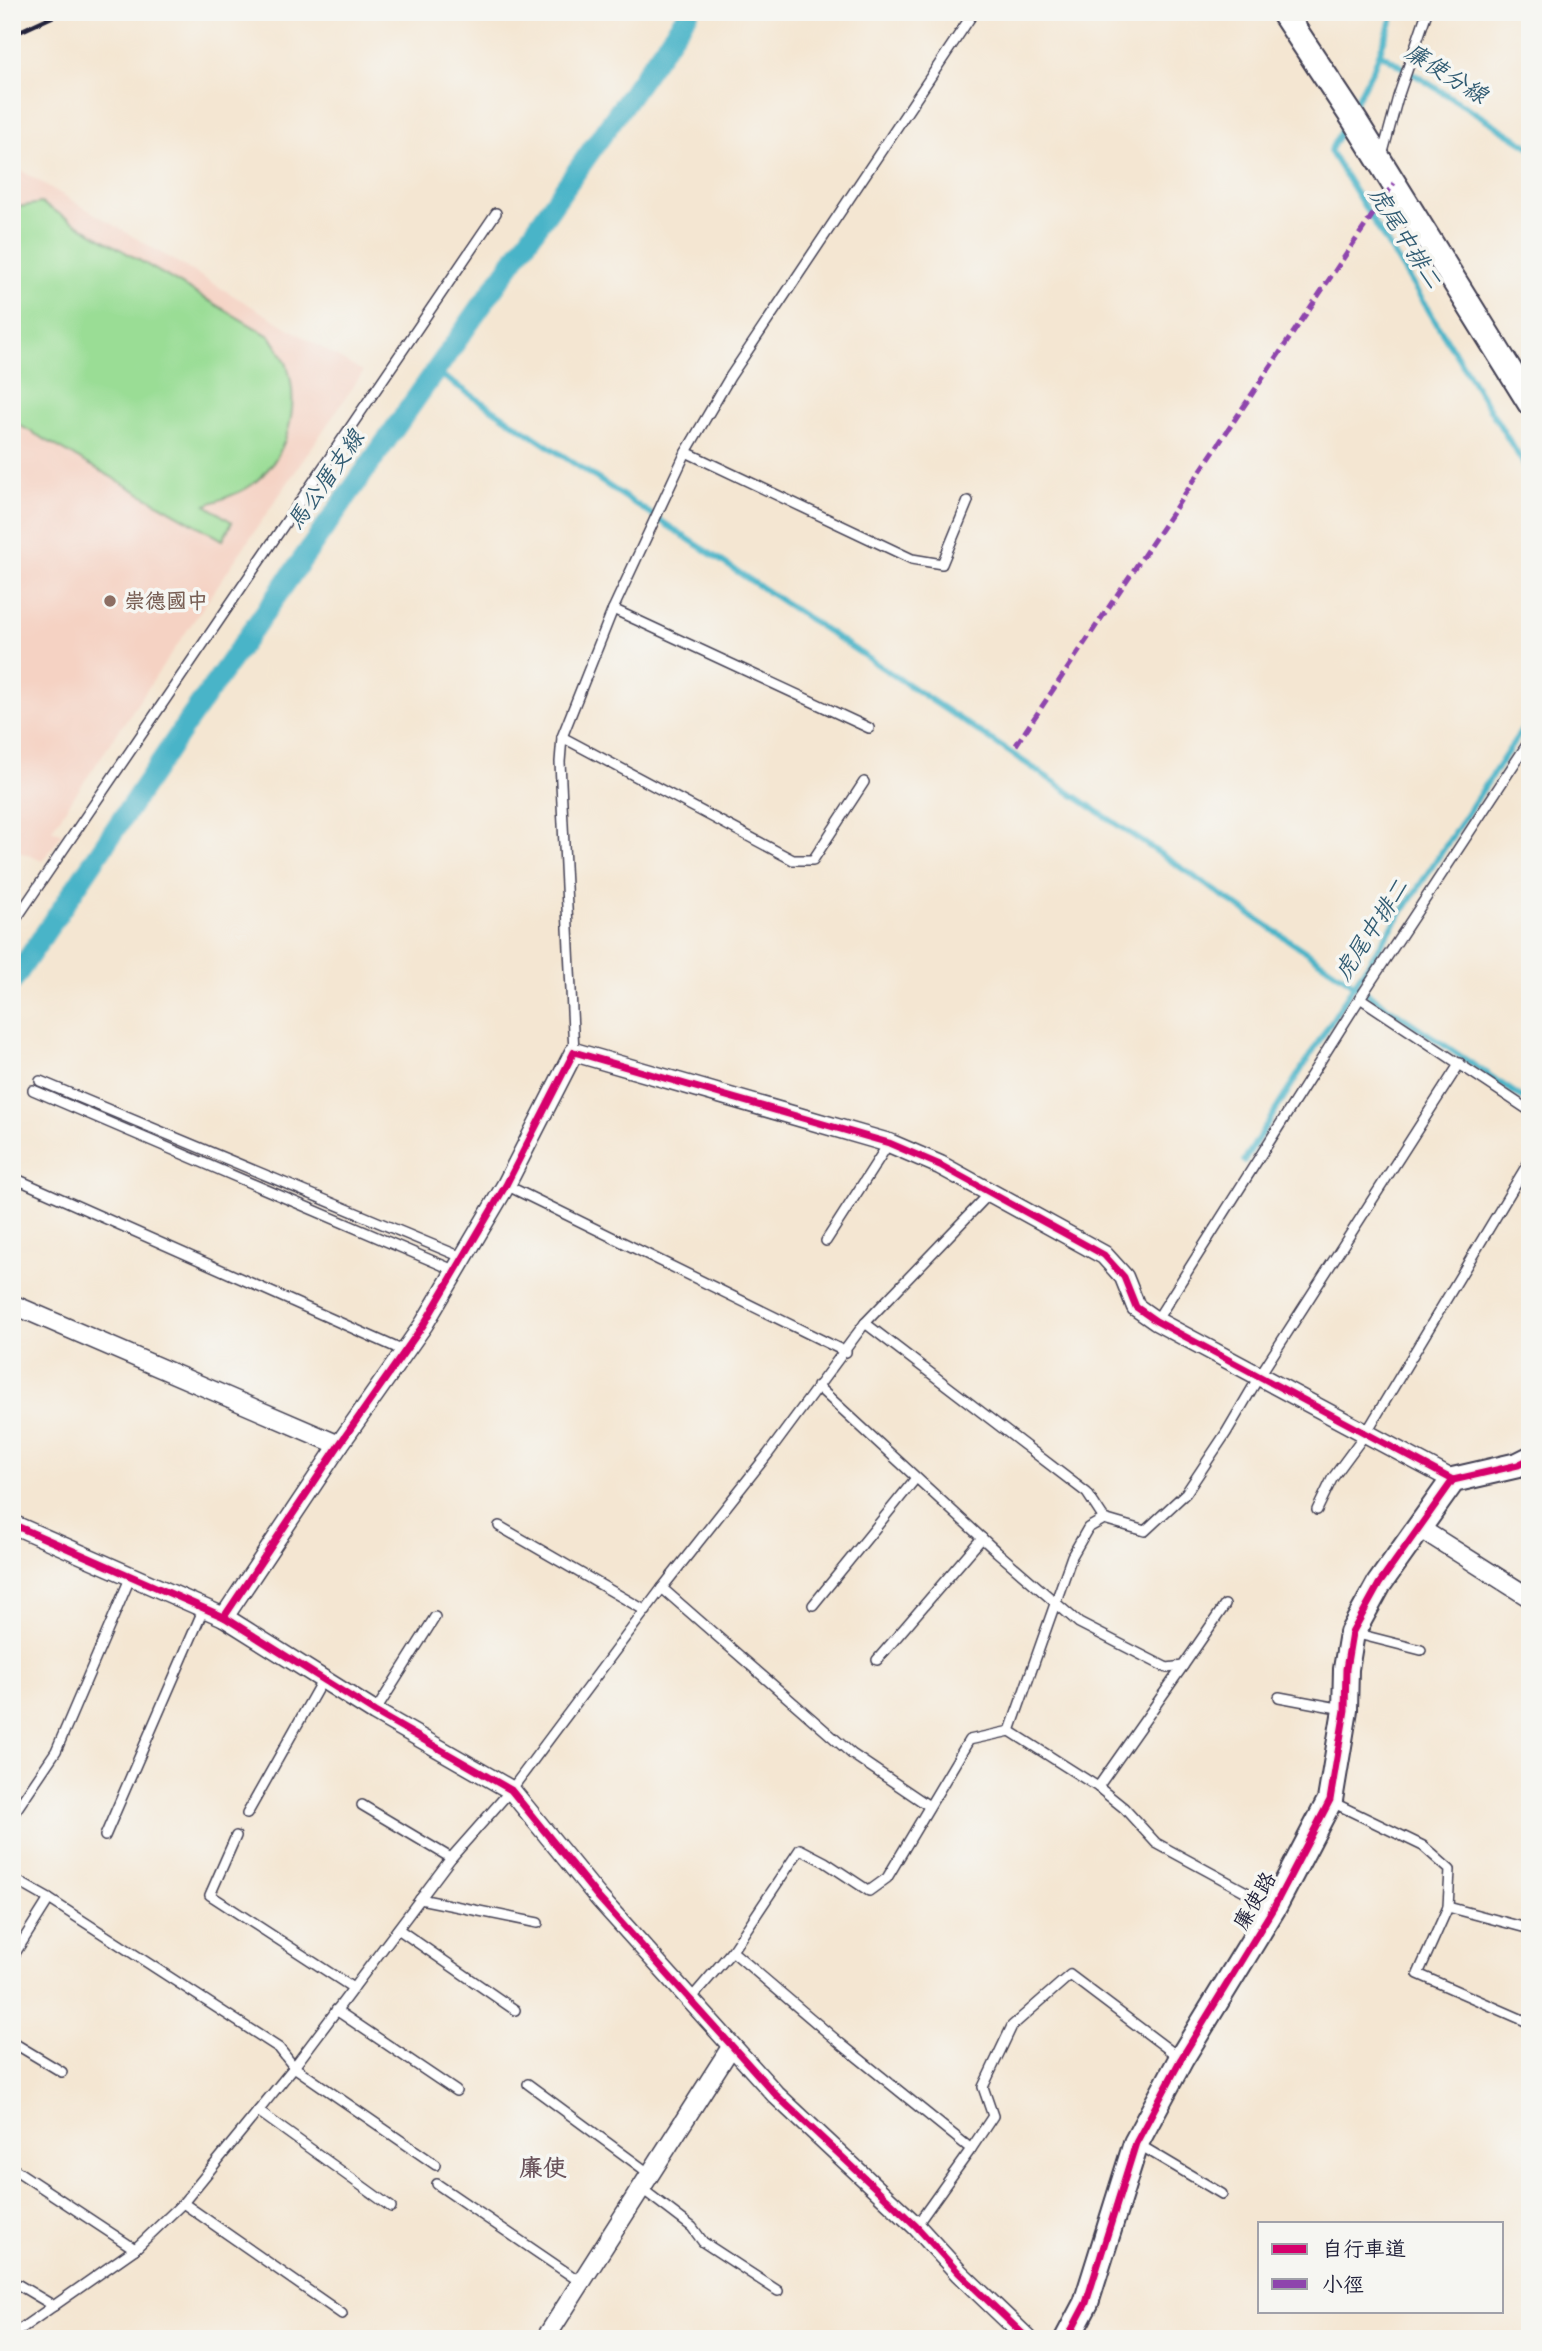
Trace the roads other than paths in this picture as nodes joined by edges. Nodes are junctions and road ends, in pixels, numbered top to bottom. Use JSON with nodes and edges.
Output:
{"nodes":[{"id":1,"x":974,"y":12,"type":"edge"},
{"id":2,"x":1283,"y":12,"type":"edge"},
{"id":3,"x":1427,"y":12,"type":"edge"},
{"id":4,"x":1380,"y":162,"type":"junction"},
{"id":5,"x":496,"y":213,"type":"dead end"},
{"id":6,"x":1530,"y":403,"type":"edge"},
{"id":7,"x":686,"y":453,"type":"junction"},
{"id":8,"x":968,"y":501,"type":"dead end"},
{"id":9,"x":613,"y":609,"type":"junction"},
{"id":10,"x":869,"y":728,"type":"dead end"},
{"id":11,"x":562,"y":737,"type":"junction"},
{"id":12,"x":1530,"y":740,"type":"edge"},
{"id":13,"x":864,"y":782,"type":"dead end"},
{"id":14,"x":12,"y":925,"type":"edge"},
{"id":15,"x":1360,"y":998,"type":"junction"},
{"id":16,"x":574,"y":1052,"type":"junction"},
{"id":17,"x":1460,"y":1063,"type":"junction"},
{"id":18,"x":40,"y":1081,"type":"dead end"},
{"id":19,"x":33,"y":1090,"type":"dead end"},
{"id":20,"x":1530,"y":1111,"type":"edge"},
{"id":21,"x":889,"y":1143,"type":"junction"},
{"id":22,"x":1530,"y":1160,"type":"edge"},
{"id":23,"x":12,"y":1177,"type":"edge"},
{"id":24,"x":506,"y":1185,"type":"junction"},
{"id":25,"x":991,"y":1192,"type":"junction"},
{"id":26,"x":826,"y":1241,"type":"dead end"},
{"id":27,"x":460,"y":1265,"type":"junction"},
{"id":28,"x":12,"y":1304,"type":"edge"},
{"id":29,"x":1156,"y":1321,"type":"junction"},
{"id":30,"x":865,"y":1323,"type":"junction"},
{"id":31,"x":404,"y":1351,"type":"junction"},
{"id":32,"x":845,"y":1352,"type":"junction"},
{"id":33,"x":1260,"y":1375,"type":"junction"},
{"id":34,"x":817,"y":1386,"type":"junction"},
{"id":35,"x":1366,"y":1433,"type":"junction"},
{"id":36,"x":339,"y":1445,"type":"junction"},
{"id":37,"x":1530,"y":1459,"type":"edge"},
{"id":38,"x":916,"y":1478,"type":"junction"},
{"id":39,"x":1453,"y":1480,"type":"junction"},
{"id":40,"x":1317,"y":1510,"type":"dead end"},
{"id":41,"x":1104,"y":1519,"type":"junction"},
{"id":42,"x":12,"y":1524,"type":"edge"},
{"id":43,"x":499,"y":1525,"type":"dead end"},
{"id":44,"x":1418,"y":1527,"type":"junction"},
{"id":45,"x":982,"y":1538,"type":"junction"},
{"id":46,"x":131,"y":1576,"type":"junction"},
{"id":47,"x":662,"y":1588,"type":"junction"},
{"id":48,"x":1530,"y":1598,"type":"edge"},
{"id":49,"x":1054,"y":1603,"type":"junction"},
{"id":50,"x":813,"y":1605,"type":"dead end"},
{"id":51,"x":1225,"y":1605,"type":"dead end"},
{"id":52,"x":204,"y":1608,"type":"junction"},
{"id":53,"x":646,"y":1611,"type":"junction"},
{"id":54,"x":224,"y":1617,"type":"junction"},
{"id":55,"x":435,"y":1617,"type":"dead end"},
{"id":56,"x":1352,"y":1633,"type":"junction"},
{"id":57,"x":1421,"y":1650,"type":"dead end"},
{"id":58,"x":877,"y":1660,"type":"dead end"},
{"id":59,"x":1183,"y":1666,"type":"junction"},
{"id":60,"x":323,"y":1679,"type":"junction"},
{"id":61,"x":1279,"y":1697,"type":"dead end"},
{"id":62,"x":1345,"y":1710,"type":"junction"},
{"id":63,"x":375,"y":1712,"type":"junction"},
{"id":64,"x":1010,"y":1731,"type":"junction"},
{"id":65,"x":1098,"y":1787,"type":"junction"},
{"id":66,"x":511,"y":1790,"type":"junction"},
{"id":67,"x":1330,"y":1800,"type":"junction"},
{"id":68,"x":362,"y":1805,"type":"dead end"},
{"id":69,"x":929,"y":1806,"type":"junction"},
{"id":70,"x":247,"y":1814,"type":"dead end"},
{"id":71,"x":12,"y":1816,"type":"edge"},
{"id":72,"x":105,"y":1836,"type":"dead end"},
{"id":73,"x":236,"y":1836,"type":"dead end"},
{"id":74,"x":451,"y":1858,"type":"junction"},
{"id":75,"x":12,"y":1878,"type":"edge"},
{"id":76,"x":49,"y":1899,"type":"junction"},
{"id":77,"x":420,"y":1899,"type":"junction"},
{"id":78,"x":1274,"y":1907,"type":"junction"},
{"id":79,"x":1448,"y":1907,"type":"junction"},
{"id":80,"x":538,"y":1923,"type":"dead end"},
{"id":81,"x":1530,"y":1928,"type":"edge"},
{"id":82,"x":398,"y":1929,"type":"junction"},
{"id":83,"x":732,"y":1951,"type":"junction"},
{"id":84,"x":12,"y":1958,"type":"edge"},
{"id":85,"x":353,"y":1988,"type":"junction"},
{"id":86,"x":690,"y":2000,"type":"junction"},
{"id":87,"x":336,"y":2010,"type":"junction"},
{"id":88,"x":515,"y":2010,"type":"dead end"},
{"id":89,"x":1530,"y":2023,"type":"edge"},
{"id":90,"x":12,"y":2042,"type":"edge"},
{"id":91,"x":731,"y":2047,"type":"junction"},
{"id":92,"x":1181,"y":2059,"type":"junction"},
{"id":93,"x":294,"y":2067,"type":"junction"},
{"id":94,"x":62,"y":2073,"type":"dead end"},
{"id":95,"x":528,"y":2084,"type":"dead end"},
{"id":96,"x":456,"y":2091,"type":"dead end"},
{"id":97,"x":258,"y":2111,"type":"junction"},
{"id":98,"x":1136,"y":2143,"type":"junction"},
{"id":99,"x":971,"y":2149,"type":"junction"},
{"id":100,"x":436,"y":2165,"type":"dead end"},
{"id":101,"x":17,"y":2171,"type":"dead end"},
{"id":102,"x":645,"y":2181,"type":"junction"},
{"id":103,"x":437,"y":2185,"type":"dead end"},
{"id":104,"x":1222,"y":2194,"type":"dead end"},
{"id":105,"x":183,"y":2203,"type":"junction"},
{"id":106,"x":391,"y":2207,"type":"dead end"},
{"id":107,"x":916,"y":2226,"type":"junction"},
{"id":108,"x":135,"y":2249,"type":"junction"},
{"id":109,"x":12,"y":2281,"type":"edge"},
{"id":110,"x":582,"y":2283,"type":"junction"},
{"id":111,"x":778,"y":2291,"type":"dead end"},
{"id":112,"x":54,"y":2306,"type":"junction"},
{"id":113,"x":342,"y":2314,"type":"dead end"},
{"id":114,"x":12,"y":2335,"type":"edge"},
{"id":115,"x":545,"y":2339,"type":"edge"},
{"id":116,"x":1028,"y":2339,"type":"edge"},
{"id":117,"x":1067,"y":2339,"type":"edge"}],
"edges":[{"from":1,"to":7,"type":"lane"},
{"from":2,"to":4,"type":"street"},
{"from":3,"to":4,"type":"lane"},
{"from":4,"to":6,"type":"street"},
{"from":5,"to":14,"type":"lane"},
{"from":7,"to":8,"type":"lane"},
{"from":7,"to":9,"type":"lane"},
{"from":9,"to":10,"type":"lane"},
{"from":9,"to":11,"type":"lane"},
{"from":11,"to":13,"type":"lane"},
{"from":11,"to":16,"type":"lane"},
{"from":12,"to":15,"type":"lane"},
{"from":15,"to":17,"type":"lane"},
{"from":15,"to":29,"type":"lane"},
{"from":16,"to":21,"type":"street"},
{"from":16,"to":24,"type":"street"},
{"from":17,"to":20,"type":"lane"},
{"from":17,"to":33,"type":"lane"},
{"from":18,"to":27,"type":"lane"},
{"from":19,"to":27,"type":"lane"},
{"from":21,"to":25,"type":"street"},
{"from":21,"to":26,"type":"lane"},
{"from":22,"to":35,"type":"lane"},
{"from":23,"to":31,"type":"lane"},
{"from":24,"to":27,"type":"street"},
{"from":24,"to":32,"type":"lane"},
{"from":25,"to":29,"type":"street"},
{"from":25,"to":30,"type":"lane"},
{"from":27,"to":31,"type":"street"},
{"from":28,"to":36,"type":"street"},
{"from":29,"to":33,"type":"street"},
{"from":30,"to":32,"type":"lane"},
{"from":30,"to":41,"type":"lane"},
{"from":31,"to":36,"type":"street"},
{"from":32,"to":34,"type":"lane"},
{"from":33,"to":35,"type":"street"},
{"from":33,"to":41,"type":"lane"},
{"from":34,"to":38,"type":"lane"},
{"from":34,"to":47,"type":"lane"},
{"from":35,"to":39,"type":"street"},
{"from":35,"to":40,"type":"lane"},
{"from":36,"to":54,"type":"street"},
{"from":37,"to":39,"type":"street"},
{"from":38,"to":45,"type":"lane"},
{"from":38,"to":50,"type":"lane"},
{"from":39,"to":44,"type":"street","name":"廉使路"},
{"from":41,"to":49,"type":"lane"},
{"from":42,"to":46,"type":"street"},
{"from":43,"to":53,"type":"lane"},
{"from":44,"to":48,"type":"street"},
{"from":44,"to":56,"type":"street","name":"廉使路"},
{"from":45,"to":49,"type":"lane"},
{"from":45,"to":58,"type":"lane"},
{"from":46,"to":52,"type":"street"},
{"from":46,"to":71,"type":"lane"},
{"from":47,"to":53,"type":"lane"},
{"from":47,"to":69,"type":"lane"},
{"from":49,"to":59,"type":"lane"},
{"from":49,"to":64,"type":"lane"},
{"from":51,"to":59,"type":"lane"},
{"from":52,"to":54,"type":"street"},
{"from":52,"to":72,"type":"lane"},
{"from":53,"to":66,"type":"lane"},
{"from":54,"to":60,"type":"street"},
{"from":55,"to":63,"type":"lane"},
{"from":56,"to":57,"type":"lane"},
{"from":56,"to":62,"type":"street","name":"廉使路"},
{"from":59,"to":65,"type":"lane"},
{"from":60,"to":63,"type":"street"},
{"from":60,"to":70,"type":"lane"},
{"from":61,"to":62,"type":"lane"},
{"from":62,"to":67,"type":"street","name":"廉使路"},
{"from":63,"to":66,"type":"street"},
{"from":64,"to":65,"type":"lane"},
{"from":64,"to":69,"type":"lane"},
{"from":65,"to":78,"type":"lane"},
{"from":66,"to":74,"type":"lane"},
{"from":66,"to":86,"type":"street"},
{"from":67,"to":78,"type":"street","name":"廉使路"},
{"from":67,"to":79,"type":"lane"},
{"from":68,"to":74,"type":"lane"},
{"from":69,"to":83,"type":"lane"},
{"from":73,"to":85,"type":"lane"},
{"from":74,"to":77,"type":"lane"},
{"from":75,"to":76,"type":"lane"},
{"from":76,"to":84,"type":"lane"},
{"from":76,"to":93,"type":"lane"},
{"from":77,"to":80,"type":"lane"},
{"from":77,"to":82,"type":"lane"},
{"from":78,"to":92,"type":"street","name":"廉使路"},
{"from":79,"to":81,"type":"lane"},
{"from":79,"to":89,"type":"lane"},
{"from":82,"to":85,"type":"lane"},
{"from":82,"to":88,"type":"lane"},
{"from":83,"to":86,"type":"lane"},
{"from":83,"to":99,"type":"lane"},
{"from":85,"to":87,"type":"lane"},
{"from":86,"to":91,"type":"street"},
{"from":87,"to":93,"type":"lane"},
{"from":87,"to":96,"type":"lane"},
{"from":90,"to":94,"type":"lane"},
{"from":91,"to":102,"type":"street"},
{"from":91,"to":107,"type":"street"},
{"from":92,"to":98,"type":"street","name":"廉使路"},
{"from":92,"to":99,"type":"lane"},
{"from":93,"to":97,"type":"lane"},
{"from":93,"to":100,"type":"lane"},
{"from":95,"to":102,"type":"lane"},
{"from":97,"to":105,"type":"lane"},
{"from":97,"to":106,"type":"lane"},
{"from":98,"to":104,"type":"lane"},
{"from":98,"to":117,"type":"street","name":"廉使路"},
{"from":99,"to":107,"type":"lane"},
{"from":101,"to":108,"type":"lane"},
{"from":102,"to":110,"type":"street"},
{"from":102,"to":111,"type":"lane"},
{"from":103,"to":110,"type":"lane"},
{"from":105,"to":108,"type":"lane"},
{"from":105,"to":113,"type":"lane"},
{"from":107,"to":116,"type":"street"},
{"from":108,"to":112,"type":"lane"},
{"from":109,"to":112,"type":"lane"},
{"from":110,"to":115,"type":"street"},
{"from":112,"to":114,"type":"lane"}]}
